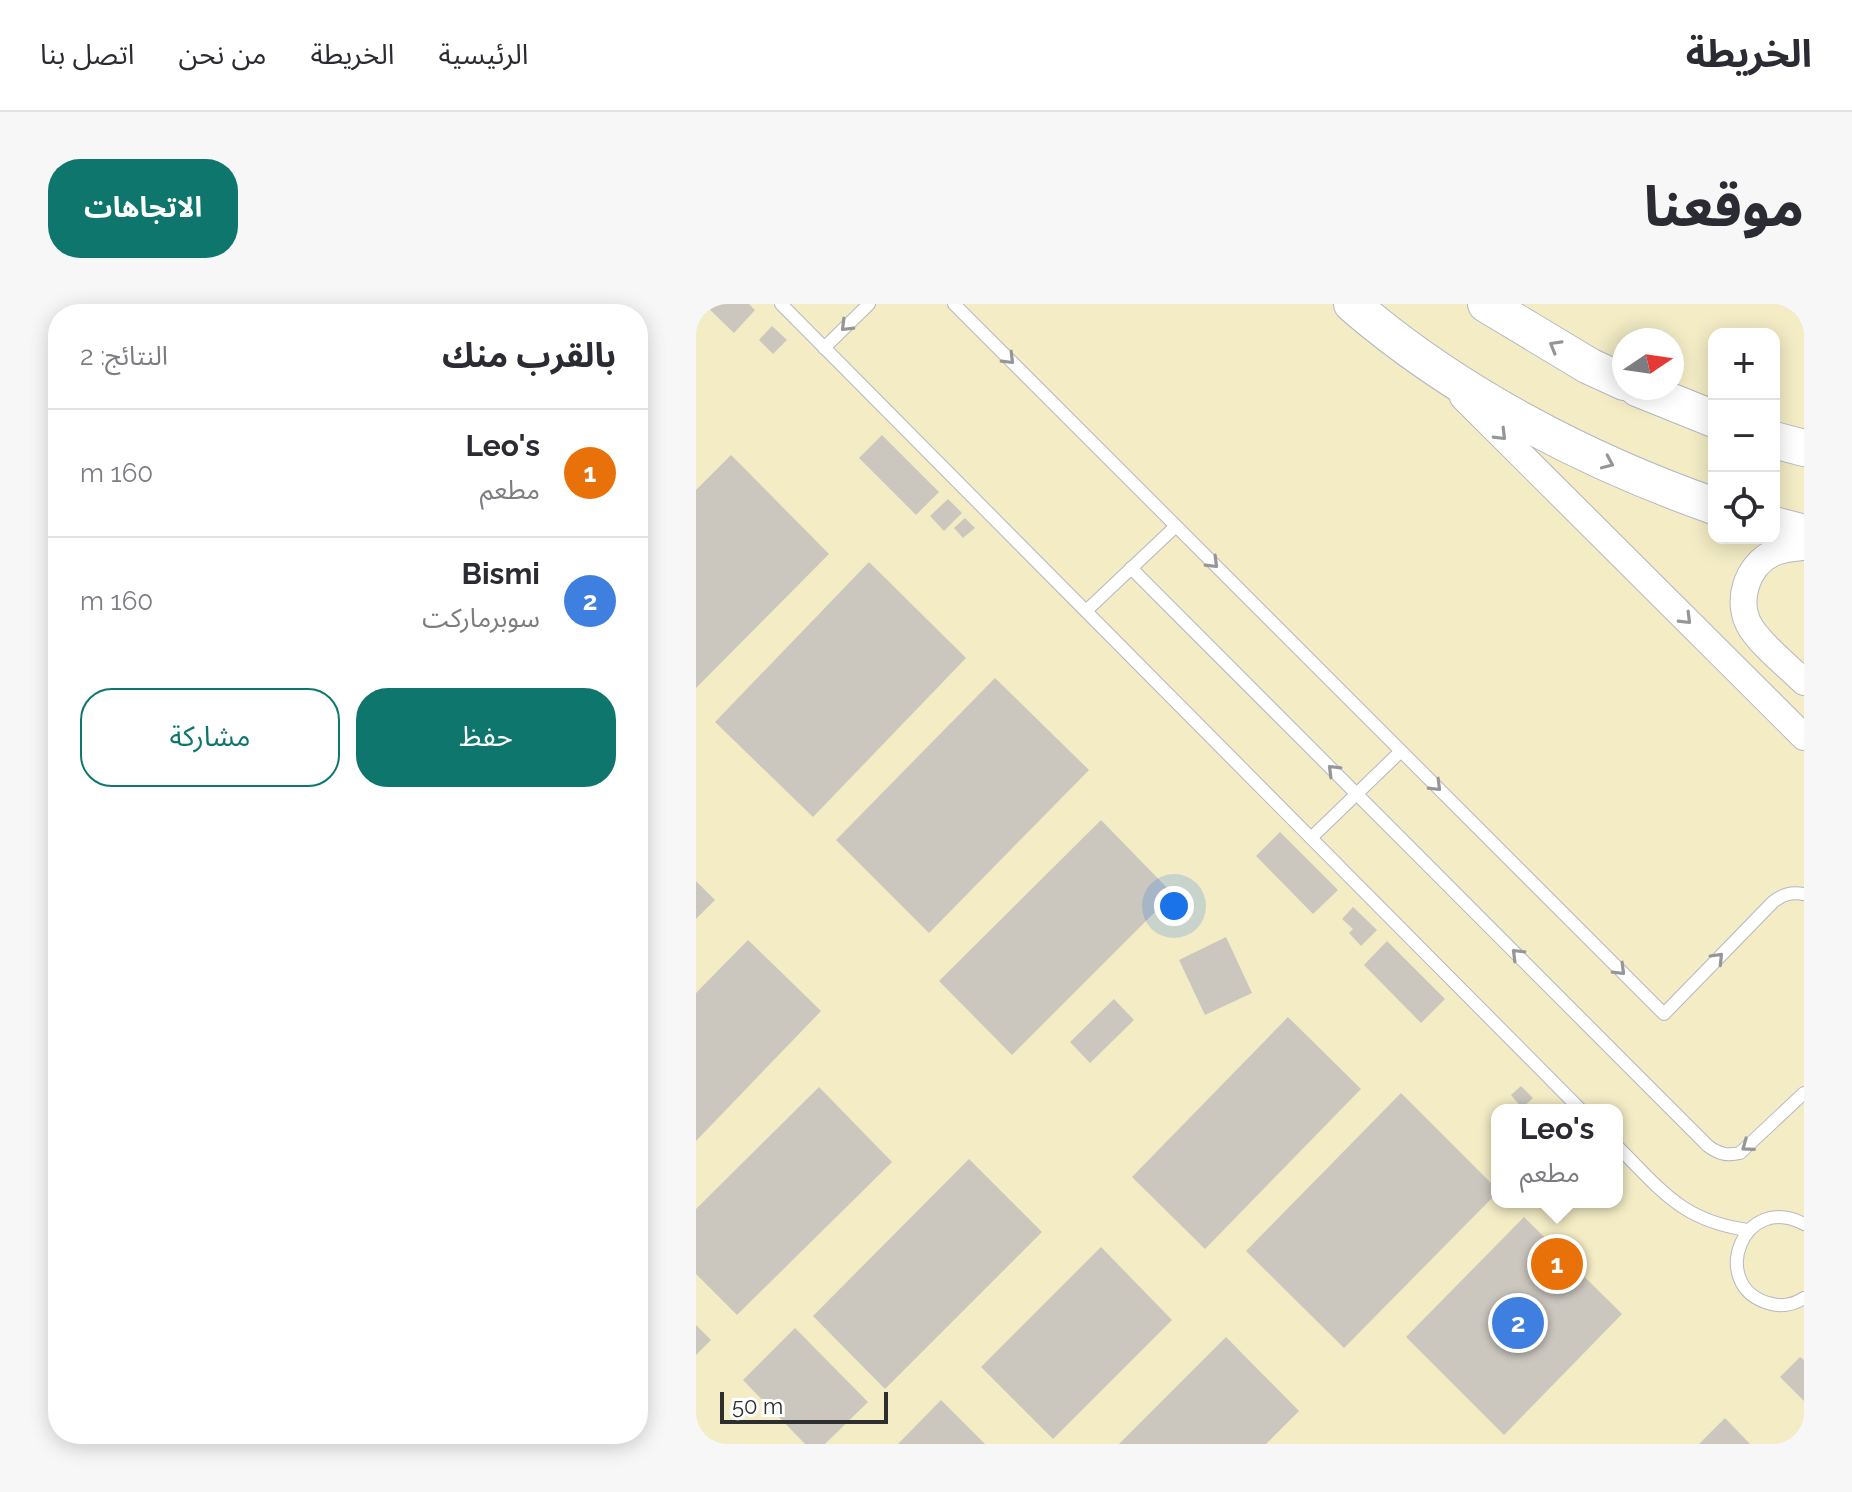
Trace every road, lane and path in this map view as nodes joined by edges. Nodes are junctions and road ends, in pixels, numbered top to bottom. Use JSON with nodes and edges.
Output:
{"nodes":[{"id":1,"x":781,"y":304,"type":"edge"},
{"id":2,"x":869,"y":304,"type":"edge"},
{"id":3,"x":954,"y":304,"type":"edge"},
{"id":4,"x":1352,"y":304,"type":"edge"},
{"id":5,"x":1486,"y":304,"type":"edge"},
{"id":6,"x":824,"y":348,"type":"junction"},
{"id":7,"x":1426,"y":360,"type":"junction"},
{"id":8,"x":1612,"y":377,"type":"edge"},
{"id":9,"x":1667,"y":400,"type":"edge"},
{"id":10,"x":1708,"y":417,"type":"edge"},
{"id":11,"x":1780,"y":442,"type":"edge"},
{"id":12,"x":1804,"y":448,"type":"edge"},
{"id":13,"x":1708,"y":504,"type":"edge"},
{"id":14,"x":1176,"y":526,"type":"junction"},
{"id":15,"x":1780,"y":527,"type":"edge"},
{"id":16,"x":1804,"y":533,"type":"edge"},
{"id":17,"x":1804,"y":547,"type":"edge"},
{"id":18,"x":1131,"y":568,"type":"junction"},
{"id":19,"x":1086,"y":611,"type":"junction"},
{"id":20,"x":1804,"y":682,"type":"edge"},
{"id":21,"x":1804,"y":737,"type":"edge"},
{"id":22,"x":1401,"y":751,"type":"junction"},
{"id":23,"x":1357,"y":794,"type":"junction"},
{"id":24,"x":1311,"y":838,"type":"junction"},
{"id":25,"x":1804,"y":894,"type":"edge"},
{"id":26,"x":1804,"y":1093,"type":"edge"},
{"id":27,"x":1575,"y":1104,"type":"edge"},
{"id":28,"x":1623,"y":1152,"type":"edge"},
{"id":29,"x":1804,"y":1208,"type":"edge"},
{"id":30,"x":1779,"y":1216,"type":"junction"},
{"id":31,"x":1804,"y":1224,"type":"edge"},
{"id":32,"x":1748,"y":1230,"type":"junction"},
{"id":33,"x":1802,"y":1301,"type":"edge"}],
"edges":[{"from":1,"to":6,"type":"lane"},
{"from":2,"to":6,"type":"lane","one_way":true},
{"from":3,"to":14,"type":"lane","one_way":true},
{"from":4,"to":7,"type":"main road"},
{"from":8,"to":5,"type":"main road","one_way":true},
{"from":6,"to":19,"type":"lane"},
{"from":7,"to":13,"type":"main road","one_way":true},
{"from":7,"to":21,"type":"street","one_way":true},
{"from":9,"to":10,"type":"main road"},
{"from":11,"to":12,"type":"main road"},
{"from":14,"to":18,"type":"lane"},
{"from":14,"to":22,"type":"lane","one_way":true},
{"from":15,"to":16,"type":"main road"},
{"from":17,"to":20,"type":"street"},
{"from":18,"to":19,"type":"lane"},
{"from":23,"to":18,"type":"lane","one_way":true},
{"from":19,"to":24,"type":"lane"},
{"from":22,"to":23,"type":"lane"},
{"from":22,"to":25,"type":"lane","one_way":true},
{"from":23,"to":24,"type":"lane"},
{"from":26,"to":23,"type":"lane","one_way":true},
{"from":24,"to":27,"type":"lane"},
{"from":28,"to":32,"type":"lane"},
{"from":29,"to":30,"type":"lane"},
{"from":30,"to":31,"type":"lane"},
{"from":30,"to":32,"type":"lane"},
{"from":32,"to":33,"type":"lane"}]}
